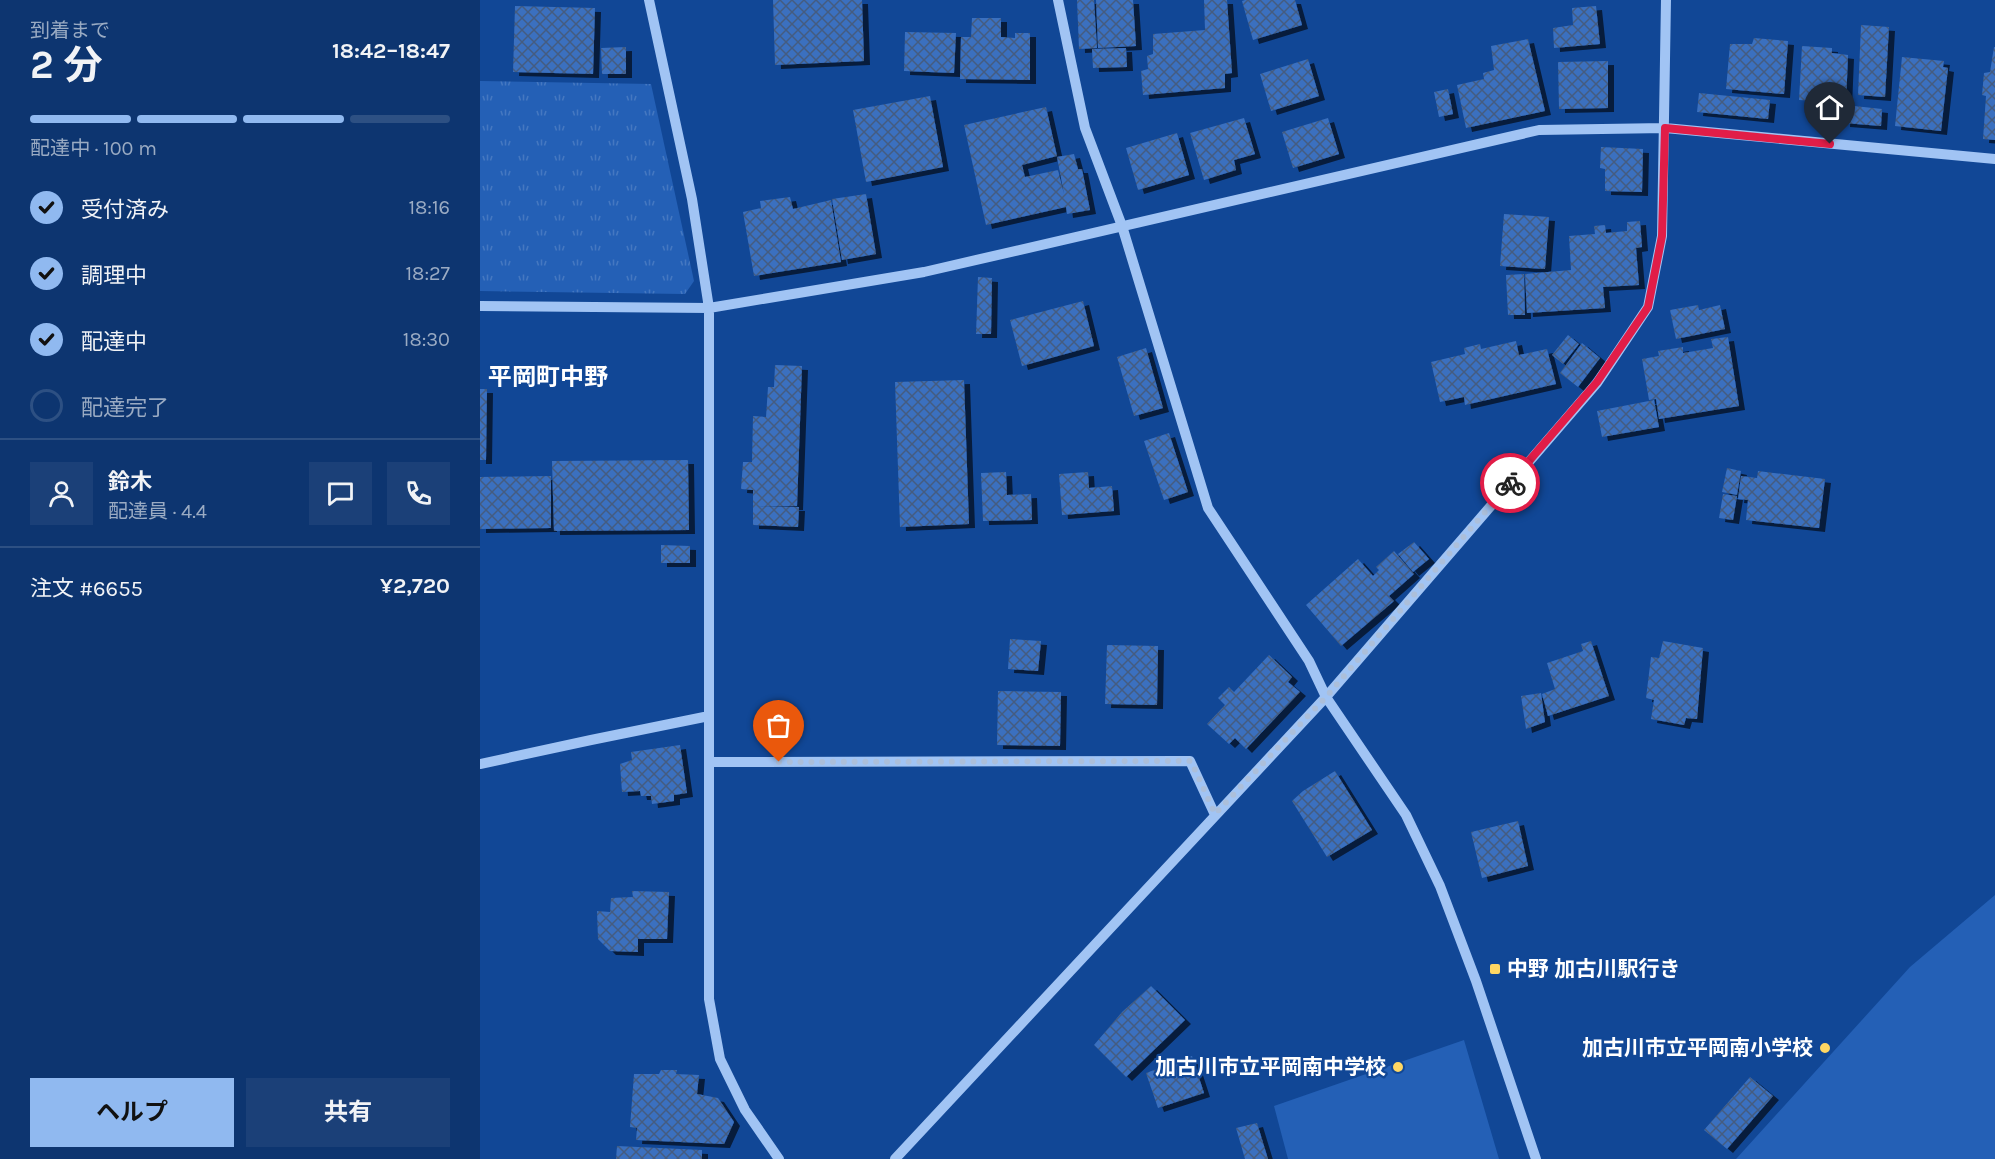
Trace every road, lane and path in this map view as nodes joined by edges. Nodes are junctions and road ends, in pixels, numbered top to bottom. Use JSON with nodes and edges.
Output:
{"nodes":[{"id":1,"x":649,"y":0,"type":"edge"},
{"id":2,"x":1058,"y":0,"type":"edge"},
{"id":3,"x":1666,"y":0,"type":"edge"},
{"id":4,"x":1665,"y":128,"type":"junction"},
{"id":5,"x":1995,"y":159,"type":"edge"},
{"id":6,"x":1122,"y":226,"type":"junction"},
{"id":7,"x":480,"y":306,"type":"edge"},
{"id":8,"x":709,"y":308,"type":"junction"},
{"id":9,"x":1326,"y":697,"type":"junction"},
{"id":10,"x":710,"y":716,"type":"junction"},
{"id":11,"x":710,"y":762,"type":"junction"},
{"id":12,"x":480,"y":764,"type":"edge"},
{"id":13,"x":1215,"y":814,"type":"junction"},
{"id":14,"x":779,"y":1159,"type":"edge"},
{"id":15,"x":895,"y":1159,"type":"edge"},
{"id":16,"x":1536,"y":1159,"type":"edge"}],
"edges":[{"from":1,"to":8,"type":"street"},
{"from":2,"to":6,"type":"street"},
{"from":3,"to":4,"type":"street"},
{"from":4,"to":5,"type":"street"},
{"from":4,"to":6,"type":"street"},
{"from":4,"to":9,"type":"street"},
{"from":6,"to":8,"type":"street"},
{"from":6,"to":9,"type":"street"},
{"from":7,"to":8,"type":"street"},
{"from":8,"to":10,"type":"street"},
{"from":9,"to":13,"type":"street"},
{"from":9,"to":16,"type":"street"},
{"from":10,"to":11,"type":"street"},
{"from":10,"to":12,"type":"street"},
{"from":11,"to":13,"type":"street"},
{"from":11,"to":14,"type":"street"},
{"from":13,"to":15,"type":"street"}]}
